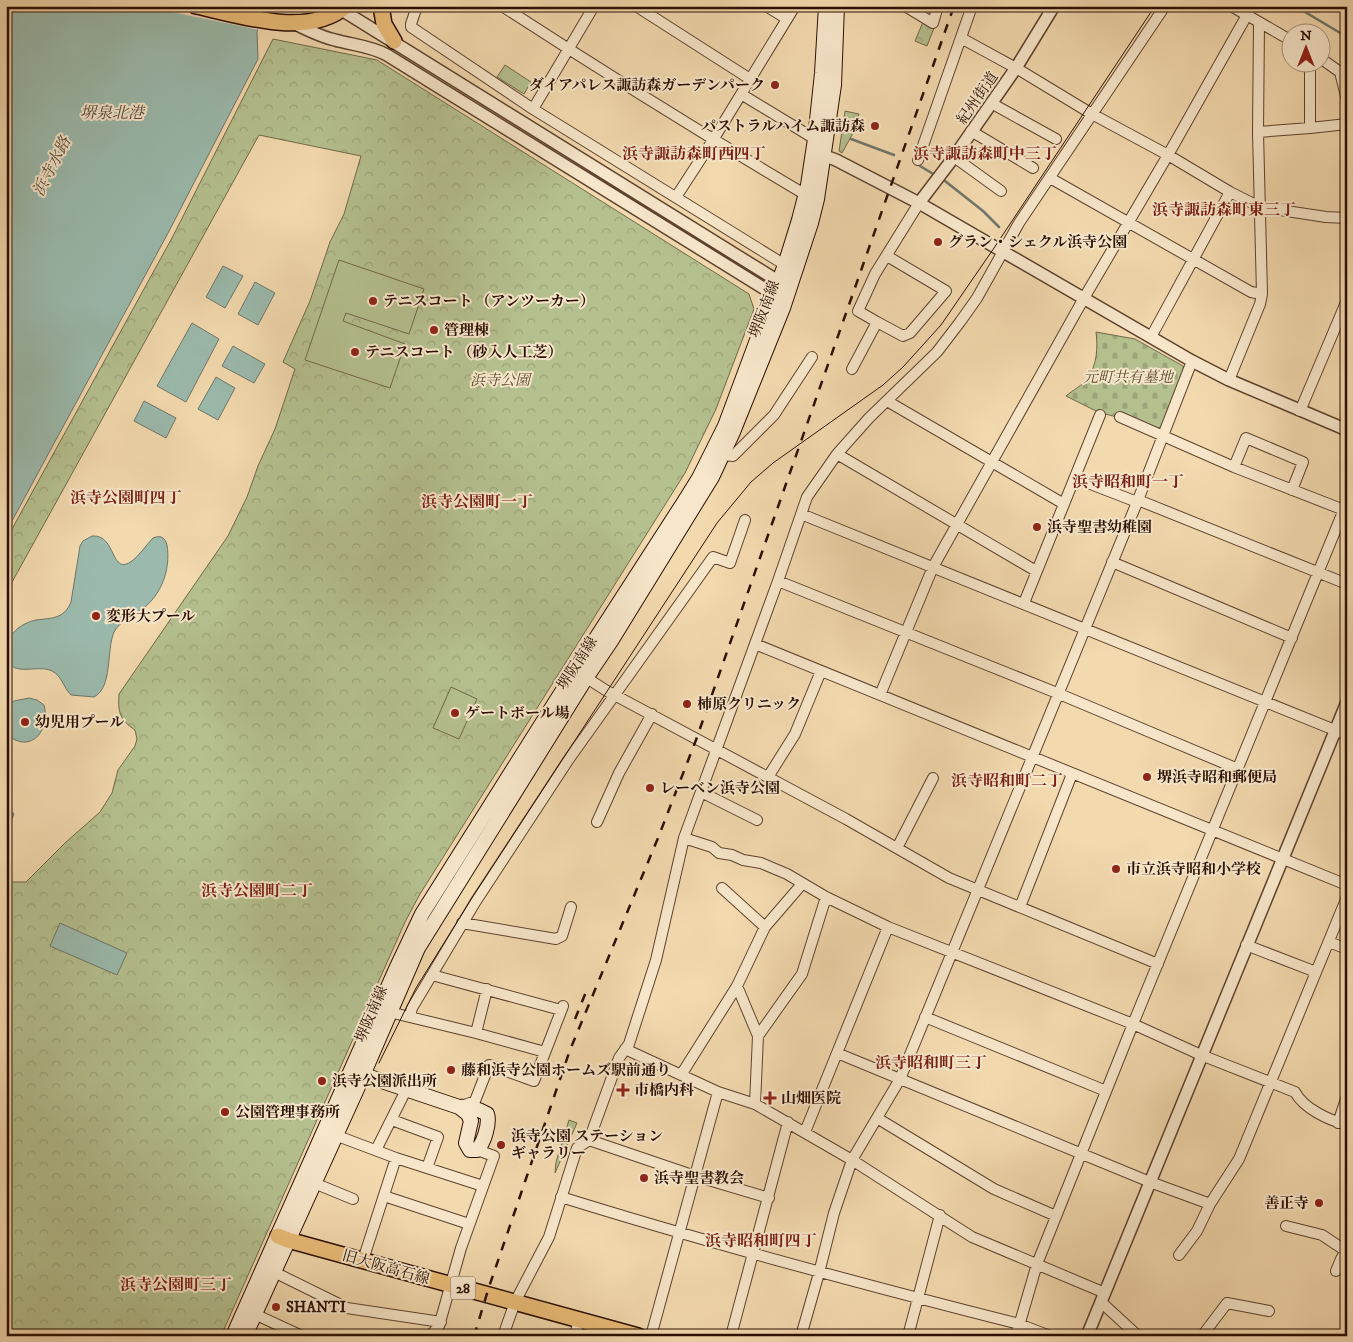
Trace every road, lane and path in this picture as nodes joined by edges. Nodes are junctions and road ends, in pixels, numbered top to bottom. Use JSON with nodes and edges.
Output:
{"nodes":[{"id":1,"x":196,"y":6,"type":"edge"},
{"id":2,"x":381,"y":6,"type":"edge"},
{"id":3,"x":417,"y":6,"type":"edge"},
{"id":4,"x":502,"y":6,"type":"edge"},
{"id":5,"x":594,"y":6,"type":"edge"},
{"id":6,"x":636,"y":6,"type":"edge"},
{"id":7,"x":766,"y":6,"type":"edge"},
{"id":8,"x":795,"y":6,"type":"edge"},
{"id":9,"x":826,"y":6,"type":"edge"},
{"id":10,"x":837,"y":6,"type":"edge"},
{"id":11,"x":904,"y":6,"type":"edge"},
{"id":12,"x":938,"y":6,"type":"edge"},
{"id":13,"x":972,"y":6,"type":"edge"},
{"id":14,"x":1054,"y":6,"type":"edge"},
{"id":15,"x":1166,"y":6,"type":"edge"},
{"id":16,"x":1231,"y":6,"type":"edge"},
{"id":17,"x":342,"y":7,"type":"edge"},
{"id":18,"x":1248,"y":11,"type":"edge"},
{"id":19,"x":787,"y":19,"type":"junction"},
{"id":20,"x":1259,"y":22,"type":"junction"},
{"id":21,"x":295,"y":24,"type":"junction"},
{"id":22,"x":1280,"y":34,"type":"edge"},
{"id":23,"x":960,"y":38,"type":"junction"},
{"id":24,"x":392,"y":46,"type":"junction"},
{"id":25,"x":569,"y":50,"type":"junction"},
{"id":26,"x":1330,"y":65,"type":"edge"},
{"id":27,"x":1016,"y":68,"type":"junction"},
{"id":28,"x":1310,"y":72,"type":"edge"},
{"id":29,"x":750,"y":79,"type":"junction"},
{"id":30,"x":741,"y":94,"type":"junction"},
{"id":31,"x":1347,"y":100,"type":"edge"},
{"id":32,"x":991,"y":103,"type":"junction"},
{"id":33,"x":533,"y":109,"type":"junction"},
{"id":34,"x":1092,"y":114,"type":"junction"},
{"id":35,"x":1347,"y":124,"type":"edge"},
{"id":36,"x":1310,"y":128,"type":"junction"},
{"id":37,"x":971,"y":132,"type":"junction"},
{"id":38,"x":1258,"y":132,"type":"junction"},
{"id":39,"x":1056,"y":139,"type":"dead end"},
{"id":40,"x":713,"y":140,"type":"junction"},
{"id":41,"x":818,"y":149,"type":"junction"},
{"id":42,"x":1168,"y":155,"type":"junction"},
{"id":43,"x":954,"y":157,"type":"junction"},
{"id":44,"x":918,"y":160,"type":"dead end"},
{"id":45,"x":1033,"y":168,"type":"dead end"},
{"id":46,"x":1050,"y":178,"type":"junction"},
{"id":47,"x":1001,"y":191,"type":"dead end"},
{"id":48,"x":1230,"y":192,"type":"junction"},
{"id":49,"x":806,"y":195,"type":"junction"},
{"id":50,"x":676,"y":197,"type":"junction"},
{"id":51,"x":919,"y":203,"type":"junction"},
{"id":52,"x":1260,"y":207,"type":"junction"},
{"id":53,"x":1347,"y":218,"type":"edge"},
{"id":54,"x":1128,"y":222,"type":"junction"},
{"id":55,"x":1002,"y":252,"type":"junction"},
{"id":56,"x":888,"y":256,"type":"junction"},
{"id":57,"x":1194,"y":260,"type":"junction"},
{"id":58,"x":785,"y":265,"type":"junction"},
{"id":59,"x":782,"y":291,"type":"junction"},
{"id":60,"x":1262,"y":294,"type":"junction"},
{"id":61,"x":1084,"y":298,"type":"junction"},
{"id":62,"x":1347,"y":300,"type":"edge"},
{"id":63,"x":877,"y":322,"type":"junction"},
{"id":64,"x":1151,"y":337,"type":"junction"},
{"id":65,"x":812,"y":357,"type":"dead end"},
{"id":66,"x":1192,"y":361,"type":"junction"},
{"id":67,"x":852,"y":368,"type":"dead end"},
{"id":68,"x":1229,"y":380,"type":"junction"},
{"id":69,"x":887,"y":401,"type":"junction"},
{"id":70,"x":1300,"y":411,"type":"junction"},
{"id":71,"x":1100,"y":415,"type":"dead end"},
{"id":72,"x":1120,"y":417,"type":"dead end"},
{"id":73,"x":1347,"y":430,"type":"edge"},
{"id":74,"x":1164,"y":435,"type":"junction"},
{"id":75,"x":837,"y":454,"type":"junction"},
{"id":76,"x":723,"y":455,"type":"junction"},
{"id":77,"x":992,"y":463,"type":"junction"},
{"id":78,"x":1234,"y":467,"type":"junction"},
{"id":79,"x":1075,"y":478,"type":"junction"},
{"id":80,"x":1292,"y":490,"type":"junction"},
{"id":81,"x":1137,"y":501,"type":"junction"},
{"id":82,"x":1064,"y":504,"type":"junction"},
{"id":83,"x":1345,"y":506,"type":"edge"},
{"id":84,"x":801,"y":514,"type":"junction"},
{"id":85,"x":745,"y":520,"type":"dead end"},
{"id":86,"x":958,"y":524,"type":"junction"},
{"id":87,"x":1112,"y":562,"type":"junction"},
{"id":88,"x":933,"y":567,"type":"junction"},
{"id":89,"x":1036,"y":571,"type":"junction"},
{"id":90,"x":1318,"y":572,"type":"junction"},
{"id":91,"x":778,"y":581,"type":"junction"},
{"id":92,"x":1347,"y":584,"type":"edge"},
{"id":93,"x":1024,"y":603,"type":"junction"},
{"id":94,"x":1084,"y":628,"type":"junction"},
{"id":95,"x":906,"y":633,"type":"junction"},
{"id":96,"x":1292,"y":638,"type":"junction"},
{"id":97,"x":755,"y":644,"type":"junction"},
{"id":98,"x":821,"y":671,"type":"junction"},
{"id":99,"x":580,"y":674,"type":"junction"},
{"id":100,"x":1057,"y":693,"type":"junction"},
{"id":101,"x":613,"y":695,"type":"junction"},
{"id":102,"x":880,"y":695,"type":"junction"},
{"id":103,"x":1347,"y":702,"type":"edge"},
{"id":104,"x":1266,"y":703,"type":"junction"},
{"id":105,"x":652,"y":714,"type":"junction"},
{"id":106,"x":1335,"y":731,"type":"junction"},
{"id":107,"x":1347,"y":736,"type":"edge"},
{"id":108,"x":717,"y":751,"type":"junction"},
{"id":109,"x":1032,"y":756,"type":"junction"},
{"id":110,"x":1238,"y":769,"type":"junction"},
{"id":111,"x":1072,"y":774,"type":"junction"},
{"id":112,"x":768,"y":778,"type":"junction"},
{"id":113,"x":933,"y":778,"type":"dead end"},
{"id":114,"x":702,"y":792,"type":"junction"},
{"id":115,"x":757,"y":820,"type":"dead end"},
{"id":116,"x":597,"y":822,"type":"dead end"},
{"id":117,"x":1212,"y":831,"type":"junction"},
{"id":118,"x":684,"y":838,"type":"junction"},
{"id":119,"x":897,"y":848,"type":"junction"},
{"id":120,"x":1282,"y":859,"type":"junction"},
{"id":121,"x":802,"y":884,"type":"junction"},
{"id":122,"x":1347,"y":885,"type":"edge"},
{"id":123,"x":722,"y":888,"type":"dead end"},
{"id":124,"x":977,"y":889,"type":"junction"},
{"id":125,"x":826,"y":897,"type":"junction"},
{"id":126,"x":1347,"y":897,"type":"edge"},
{"id":127,"x":571,"y":907,"type":"dead end"},
{"id":128,"x":1020,"y":907,"type":"junction"},
{"id":129,"x":462,"y":923,"type":"junction"},
{"id":130,"x":765,"y":927,"type":"junction"},
{"id":131,"x":888,"y":927,"type":"junction"},
{"id":132,"x":1329,"y":942,"type":"junction"},
{"id":133,"x":1246,"y":945,"type":"junction"},
{"id":134,"x":1347,"y":949,"type":"edge"},
{"id":135,"x":952,"y":951,"type":"junction"},
{"id":136,"x":1158,"y":964,"type":"junction"},
{"id":137,"x":1316,"y":972,"type":"junction"},
{"id":138,"x":432,"y":975,"type":"junction"},
{"id":139,"x":737,"y":986,"type":"junction"},
{"id":140,"x":487,"y":989,"type":"junction"},
{"id":141,"x":389,"y":1012,"type":"junction"},
{"id":142,"x":410,"y":1016,"type":"junction"},
{"id":143,"x":925,"y":1017,"type":"junction"},
{"id":144,"x":1133,"y":1024,"type":"junction"},
{"id":145,"x":476,"y":1033,"type":"junction"},
{"id":146,"x":758,"y":1036,"type":"junction"},
{"id":147,"x":625,"y":1049,"type":"junction"},
{"id":148,"x":545,"y":1052,"type":"junction"},
{"id":149,"x":837,"y":1053,"type":"junction"},
{"id":150,"x":1201,"y":1055,"type":"junction"},
{"id":151,"x":357,"y":1073,"type":"junction"},
{"id":152,"x":681,"y":1075,"type":"junction"},
{"id":153,"x":900,"y":1079,"type":"junction"},
{"id":154,"x":1270,"y":1084,"type":"junction"},
{"id":155,"x":406,"y":1090,"type":"junction"},
{"id":156,"x":1106,"y":1091,"type":"junction"},
{"id":157,"x":718,"y":1092,"type":"junction"},
{"id":158,"x":1347,"y":1096,"type":"edge"},
{"id":159,"x":756,"y":1104,"type":"junction"},
{"id":160,"x":458,"y":1107,"type":"junction"},
{"id":161,"x":877,"y":1118,"type":"junction"},
{"id":162,"x":392,"y":1120,"type":"junction"},
{"id":163,"x":788,"y":1122,"type":"junction"},
{"id":164,"x":1342,"y":1124,"type":"edge"},
{"id":165,"x":805,"y":1132,"type":"junction"},
{"id":166,"x":334,"y":1135,"type":"junction"},
{"id":167,"x":589,"y":1140,"type":"junction"},
{"id":168,"x":376,"y":1150,"type":"junction"},
{"id":169,"x":478,"y":1150,"type":"joint"},
{"id":170,"x":1082,"y":1154,"type":"junction"},
{"id":171,"x":396,"y":1158,"type":"junction"},
{"id":172,"x":852,"y":1160,"type":"junction"},
{"id":173,"x":427,"y":1168,"type":"junction"},
{"id":174,"x":695,"y":1176,"type":"junction"},
{"id":175,"x":1150,"y":1182,"type":"junction"},
{"id":176,"x":314,"y":1183,"type":"junction"},
{"id":177,"x":483,"y":1186,"type":"junction"},
{"id":178,"x":384,"y":1196,"type":"junction"},
{"id":179,"x":561,"y":1197,"type":"junction"},
{"id":180,"x":769,"y":1198,"type":"junction"},
{"id":181,"x":353,"y":1199,"type":"dead end"},
{"id":182,"x":1210,"y":1204,"type":"junction"},
{"id":183,"x":940,"y":1215,"type":"junction"},
{"id":184,"x":1056,"y":1216,"type":"junction"},
{"id":185,"x":469,"y":1224,"type":"junction"},
{"id":186,"x":1286,"y":1226,"type":"dead end"},
{"id":187,"x":679,"y":1234,"type":"junction"},
{"id":188,"x":283,"y":1238,"type":"junction"},
{"id":189,"x":753,"y":1254,"type":"junction"},
{"id":190,"x":1179,"y":1254,"type":"dead end"},
{"id":191,"x":1345,"y":1255,"type":"edge"},
{"id":192,"x":363,"y":1260,"type":"junction"},
{"id":193,"x":1037,"y":1264,"type":"junction"},
{"id":194,"x":1336,"y":1271,"type":"dead end"},
{"id":195,"x":274,"y":1272,"type":"junction"},
{"id":196,"x":819,"y":1273,"type":"junction"},
{"id":197,"x":451,"y":1285,"type":"junction"},
{"id":198,"x":1103,"y":1297,"type":"junction"},
{"id":199,"x":918,"y":1299,"type":"junction"},
{"id":200,"x":515,"y":1302,"type":"junction"},
{"id":201,"x":250,"y":1312,"type":"junction"},
{"id":202,"x":1269,"y":1312,"type":"dead end"},
{"id":203,"x":579,"y":1319,"type":"junction"},
{"id":204,"x":440,"y":1322,"type":"junction"},
{"id":205,"x":1019,"y":1324,"type":"junction"},
{"id":206,"x":804,"y":1335,"type":"edge"},
{"id":207,"x":233,"y":1336,"type":"edge"},
{"id":208,"x":245,"y":1336,"type":"edge"},
{"id":209,"x":302,"y":1336,"type":"edge"},
{"id":210,"x":430,"y":1336,"type":"edge"},
{"id":211,"x":503,"y":1336,"type":"edge"},
{"id":212,"x":575,"y":1336,"type":"edge"},
{"id":213,"x":638,"y":1336,"type":"edge"},
{"id":214,"x":651,"y":1336,"type":"edge"},
{"id":215,"x":731,"y":1336,"type":"edge"},
{"id":216,"x":908,"y":1336,"type":"edge"},
{"id":217,"x":1016,"y":1336,"type":"edge"},
{"id":218,"x":1050,"y":1336,"type":"edge"},
{"id":219,"x":1087,"y":1336,"type":"edge"},
{"id":220,"x":1138,"y":1336,"type":"edge"},
{"id":221,"x":1202,"y":1336,"type":"edge"}],
"edges":[{"from":1,"to":21,"type":"main road"},
{"from":2,"to":24,"type":"main road"},
{"from":3,"to":33,"type":"street"},
{"from":4,"to":25,"type":"street"},
{"from":5,"to":25,"type":"street"},
{"from":6,"to":29,"type":"street"},
{"from":7,"to":19,"type":"street"},
{"from":8,"to":19,"type":"street"},
{"from":9,"to":41,"type":"main road","name":"堺阪南線"},
{"from":10,"to":41,"type":"main road","name":"堺阪南線"},
{"from":11,"to":12,"type":"street"},
{"from":13,"to":23,"type":"street"},
{"from":14,"to":27,"type":"street","name":"紀州街道"},
{"from":15,"to":34,"type":"street"},
{"from":16,"to":18,"type":"street"},
{"from":17,"to":21,"type":"main road"},
{"from":17,"to":24,"type":"street"},
{"from":18,"to":20,"type":"street"},
{"from":18,"to":42,"type":"street"},
{"from":19,"to":29,"type":"street"},
{"from":20,"to":22,"type":"street"},
{"from":20,"to":38,"type":"street"},
{"from":21,"to":24,"type":"street"},
{"from":23,"to":27,"type":"street"},
{"from":23,"to":44,"type":"street"},
{"from":24,"to":59,"type":"street"},
{"from":25,"to":33,"type":"street"},
{"from":25,"to":40,"type":"street"},
{"from":26,"to":31,"type":"street"},
{"from":27,"to":32,"type":"street","name":"紀州街道"},
{"from":27,"to":34,"type":"street"},
{"from":28,"to":36,"type":"street"},
{"from":29,"to":30,"type":"street"},
{"from":30,"to":40,"type":"street"},
{"from":30,"to":41,"type":"street"},
{"from":32,"to":37,"type":"street","name":"紀州街道"},
{"from":32,"to":39,"type":"street"},
{"from":33,"to":50,"type":"street"},
{"from":34,"to":42,"type":"street"},
{"from":34,"to":46,"type":"street"},
{"from":35,"to":36,"type":"street"},
{"from":36,"to":38,"type":"street"},
{"from":37,"to":43,"type":"street","name":"紀州街道"},
{"from":37,"to":45,"type":"street"},
{"from":38,"to":52,"type":"street"},
{"from":40,"to":49,"type":"street"},
{"from":40,"to":50,"type":"street"},
{"from":41,"to":49,"type":"main road","name":"堺阪南線"},
{"from":41,"to":51,"type":"street"},
{"from":41,"to":59,"type":"main road","name":"堺阪南線"},
{"from":42,"to":48,"type":"street"},
{"from":42,"to":54,"type":"street"},
{"from":43,"to":47,"type":"street"},
{"from":43,"to":51,"type":"street","name":"紀州街道"},
{"from":46,"to":54,"type":"street"},
{"from":46,"to":55,"type":"street"},
{"from":48,"to":52,"type":"street"},
{"from":48,"to":57,"type":"street"},
{"from":49,"to":58,"type":"main road","name":"堺阪南線"},
{"from":50,"to":58,"type":"street"},
{"from":51,"to":55,"type":"street"},
{"from":51,"to":56,"type":"street"},
{"from":52,"to":53,"type":"street"},
{"from":52,"to":60,"type":"street"},
{"from":54,"to":57,"type":"street"},
{"from":54,"to":61,"type":"street"},
{"from":55,"to":61,"type":"street"},
{"from":55,"to":69,"type":"street"},
{"from":56,"to":63,"type":"street"},
{"from":56,"to":63,"type":"street"},
{"from":57,"to":60,"type":"street"},
{"from":57,"to":64,"type":"street"},
{"from":58,"to":59,"type":"main road","name":"堺阪南線"},
{"from":59,"to":76,"type":"main road","name":"堺阪南線"},
{"from":59,"to":99,"type":"main road","name":"堺阪南線"},
{"from":60,"to":68,"type":"street"},
{"from":61,"to":64,"type":"street"},
{"from":61,"to":77,"type":"street"},
{"from":62,"to":70,"type":"street"},
{"from":63,"to":67,"type":"street"},
{"from":64,"to":66,"type":"street"},
{"from":65,"to":76,"type":"street"},
{"from":66,"to":68,"type":"street"},
{"from":66,"to":74,"type":"street"},
{"from":68,"to":70,"type":"street"},
{"from":69,"to":75,"type":"street"},
{"from":69,"to":77,"type":"street"},
{"from":70,"to":73,"type":"street"},
{"from":71,"to":79,"type":"street"},
{"from":72,"to":74,"type":"street"},
{"from":74,"to":78,"type":"street"},
{"from":74,"to":81,"type":"street"},
{"from":75,"to":84,"type":"street"},
{"from":75,"to":86,"type":"street"},
{"from":76,"to":99,"type":"main road","name":"堺阪南線"},
{"from":77,"to":82,"type":"street"},
{"from":77,"to":86,"type":"street"},
{"from":78,"to":80,"type":"street"},
{"from":78,"to":80,"type":"street"},
{"from":79,"to":81,"type":"street"},
{"from":79,"to":82,"type":"street"},
{"from":80,"to":83,"type":"street"},
{"from":81,"to":87,"type":"street"},
{"from":81,"to":90,"type":"street"},
{"from":82,"to":89,"type":"street"},
{"from":83,"to":90,"type":"street"},
{"from":84,"to":88,"type":"street"},
{"from":84,"to":91,"type":"street"},
{"from":85,"to":101,"type":"street"},
{"from":86,"to":88,"type":"street"},
{"from":86,"to":89,"type":"street"},
{"from":87,"to":94,"type":"street"},
{"from":87,"to":96,"type":"street"},
{"from":88,"to":93,"type":"street"},
{"from":88,"to":95,"type":"street"},
{"from":89,"to":93,"type":"street"},
{"from":90,"to":92,"type":"street"},
{"from":90,"to":96,"type":"street"},
{"from":91,"to":95,"type":"street"},
{"from":91,"to":97,"type":"street"},
{"from":93,"to":94,"type":"street"},
{"from":94,"to":100,"type":"street"},
{"from":94,"to":104,"type":"street"},
{"from":95,"to":100,"type":"street"},
{"from":95,"to":102,"type":"street"},
{"from":96,"to":104,"type":"street"},
{"from":97,"to":98,"type":"street"},
{"from":97,"to":108,"type":"street"},
{"from":98,"to":102,"type":"street"},
{"from":98,"to":112,"type":"street"},
{"from":99,"to":101,"type":"street"},
{"from":99,"to":141,"type":"main road","name":"堺阪南線"},
{"from":99,"to":151,"type":"main road","name":"堺阪南線"},
{"from":100,"to":109,"type":"street"},
{"from":100,"to":110,"type":"street"},
{"from":101,"to":105,"type":"street"},
{"from":101,"to":129,"type":"street"},
{"from":102,"to":109,"type":"street"},
{"from":103,"to":106,"type":"street"},
{"from":104,"to":106,"type":"street"},
{"from":104,"to":110,"type":"street"},
{"from":105,"to":108,"type":"street"},
{"from":105,"to":116,"type":"street"},
{"from":106,"to":107,"type":"street"},
{"from":106,"to":120,"type":"street"},
{"from":108,"to":112,"type":"street"},
{"from":108,"to":114,"type":"street"},
{"from":109,"to":111,"type":"street"},
{"from":109,"to":124,"type":"street"},
{"from":110,"to":117,"type":"street"},
{"from":111,"to":117,"type":"street"},
{"from":111,"to":128,"type":"street"},
{"from":112,"to":119,"type":"street"},
{"from":113,"to":119,"type":"street"},
{"from":114,"to":115,"type":"street"},
{"from":114,"to":118,"type":"street"},
{"from":117,"to":120,"type":"street"},
{"from":117,"to":136,"type":"street"},
{"from":118,"to":121,"type":"street"},
{"from":118,"to":147,"type":"street"},
{"from":119,"to":124,"type":"street"},
{"from":120,"to":122,"type":"street"},
{"from":120,"to":133,"type":"street"},
{"from":121,"to":125,"type":"street"},
{"from":121,"to":130,"type":"street"},
{"from":123,"to":130,"type":"street"},
{"from":124,"to":128,"type":"street"},
{"from":124,"to":135,"type":"street"},
{"from":125,"to":131,"type":"street"},
{"from":125,"to":146,"type":"street"},
{"from":126,"to":132,"type":"street"},
{"from":127,"to":129,"type":"street"},
{"from":128,"to":136,"type":"street"},
{"from":129,"to":138,"type":"street"},
{"from":130,"to":139,"type":"street"},
{"from":131,"to":135,"type":"street"},
{"from":131,"to":149,"type":"street"},
{"from":132,"to":134,"type":"street"},
{"from":132,"to":137,"type":"street"},
{"from":133,"to":137,"type":"street"},
{"from":133,"to":150,"type":"street"},
{"from":135,"to":143,"type":"street"},
{"from":135,"to":144,"type":"street"},
{"from":136,"to":144,"type":"street"},
{"from":137,"to":154,"type":"street"},
{"from":138,"to":140,"type":"street"},
{"from":138,"to":142,"type":"street"},
{"from":139,"to":146,"type":"street"},
{"from":139,"to":152,"type":"street"},
{"from":140,"to":145,"type":"street"},
{"from":140,"to":148,"type":"street"},
{"from":141,"to":142,"type":"street"},
{"from":141,"to":151,"type":"main road","name":"堺阪南線"},
{"from":142,"to":145,"type":"street"},
{"from":143,"to":153,"type":"street"},
{"from":143,"to":156,"type":"street"},
{"from":144,"to":150,"type":"street"},
{"from":144,"to":156,"type":"street"},
{"from":145,"to":148,"type":"street"},
{"from":146,"to":159,"type":"street"},
{"from":147,"to":152,"type":"street"},
{"from":147,"to":167,"type":"street"},
{"from":148,"to":160,"type":"street"},
{"from":149,"to":153,"type":"street"},
{"from":149,"to":165,"type":"street"},
{"from":150,"to":154,"type":"street"},
{"from":150,"to":175,"type":"street"},
{"from":151,"to":155,"type":"main road"},
{"from":151,"to":166,"type":"main road","name":"堺阪南線"},
{"from":151,"to":188,"type":"main road","name":"堺阪南線"},
{"from":152,"to":157,"type":"street"},
{"from":153,"to":161,"type":"street"},
{"from":153,"to":170,"type":"street"},
{"from":154,"to":164,"type":"street"},
{"from":154,"to":182,"type":"street"},
{"from":155,"to":160,"type":"main road"},
{"from":155,"to":162,"type":"street"},
{"from":156,"to":170,"type":"street"},
{"from":157,"to":159,"type":"street"},
{"from":157,"to":174,"type":"street"},
{"from":158,"to":164,"type":"street"},
{"from":159,"to":163,"type":"street"},
{"from":160,"to":169,"type":"main road"},
{"from":161,"to":172,"type":"street"},
{"from":161,"to":184,"type":"street"},
{"from":162,"to":168,"type":"street"},
{"from":162,"to":173,"type":"street"},
{"from":163,"to":165,"type":"street"},
{"from":163,"to":180,"type":"street"},
{"from":165,"to":172,"type":"street"},
{"from":166,"to":168,"type":"street"},
{"from":166,"to":176,"type":"main road","name":"堺阪南線"},
{"from":167,"to":174,"type":"street"},
{"from":167,"to":179,"type":"street"},
{"from":168,"to":171,"type":"street"},
{"from":169,"to":177,"type":"street"},
{"from":170,"to":175,"type":"street"},
{"from":170,"to":184,"type":"street"},
{"from":171,"to":173,"type":"street"},
{"from":171,"to":178,"type":"street"},
{"from":172,"to":183,"type":"street"},
{"from":172,"to":196,"type":"street"},
{"from":173,"to":177,"type":"street"},
{"from":174,"to":180,"type":"street"},
{"from":174,"to":187,"type":"street"},
{"from":175,"to":182,"type":"street"},
{"from":175,"to":198,"type":"street"},
{"from":176,"to":181,"type":"street"},
{"from":176,"to":188,"type":"main road","name":"堺阪南線"},
{"from":177,"to":185,"type":"street"},
{"from":178,"to":185,"type":"street"},
{"from":178,"to":192,"type":"street"},
{"from":179,"to":187,"type":"street"},
{"from":179,"to":200,"type":"street"},
{"from":180,"to":189,"type":"street"},
{"from":182,"to":190,"type":"street"},
{"from":183,"to":193,"type":"street"},
{"from":183,"to":199,"type":"street"},
{"from":184,"to":193,"type":"street"},
{"from":185,"to":197,"type":"street"},
{"from":186,"to":191,"type":"street"},
{"from":187,"to":189,"type":"street"},
{"from":187,"to":214,"type":"street"},
{"from":188,"to":192,"type":"main road","name":"旧大阪高石線","number":"28"},
{"from":188,"to":195,"type":"main road","name":"堺阪南線"},
{"from":188,"to":201,"type":"main road","name":"堺阪南線"},
{"from":189,"to":196,"type":"street"},
{"from":189,"to":215,"type":"street"},
{"from":191,"to":194,"type":"street"},
{"from":192,"to":197,"type":"main road","name":"旧大阪高石線","number":"28"},
{"from":193,"to":198,"type":"street"},
{"from":193,"to":205,"type":"street"},
{"from":195,"to":201,"type":"main road","name":"堺阪南線"},
{"from":195,"to":204,"type":"street"},
{"from":196,"to":199,"type":"street"},
{"from":196,"to":206,"type":"street"},
{"from":197,"to":200,"type":"main road","name":"旧大阪高石線","number":"28"},
{"from":197,"to":204,"type":"street"},
{"from":198,"to":219,"type":"street"},
{"from":198,"to":220,"type":"street"},
{"from":199,"to":205,"type":"street"},
{"from":199,"to":216,"type":"street"},
{"from":200,"to":203,"type":"main road","name":"旧大阪高石線","number":"28"},
{"from":200,"to":211,"type":"street"},
{"from":201,"to":207,"type":"main road","name":"堺阪南線"},
{"from":201,"to":208,"type":"main road","name":"堺阪南線"},
{"from":201,"to":209,"type":"street"},
{"from":202,"to":221,"type":"street"},
{"from":203,"to":212,"type":"street"},
{"from":203,"to":213,"type":"main road","name":"旧大阪高石線","number":"28"},
{"from":204,"to":210,"type":"street"},
{"from":205,"to":217,"type":"street"},
{"from":205,"to":218,"type":"street"}]}
